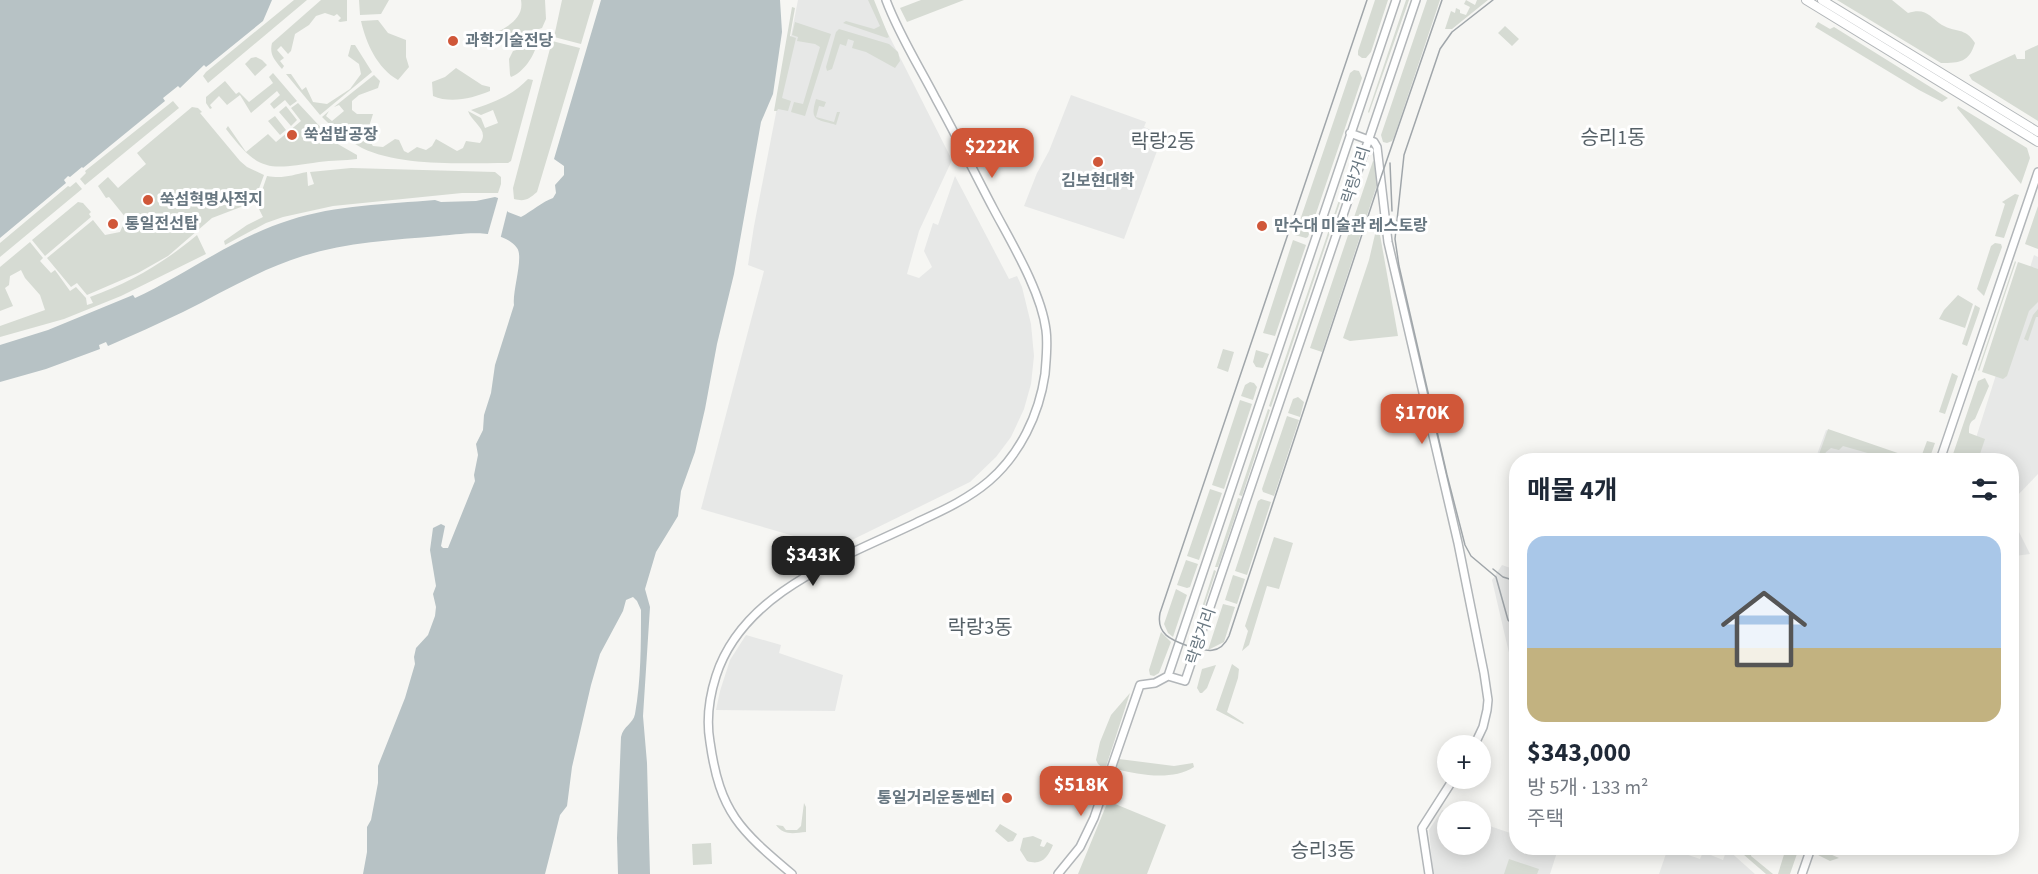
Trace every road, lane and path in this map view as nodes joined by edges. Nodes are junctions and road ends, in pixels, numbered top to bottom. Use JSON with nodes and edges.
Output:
{"nodes":[{"id":1,"x":886,"y":0,"type":"edge"},
{"id":2,"x":1396,"y":0,"type":"edge"},
{"id":3,"x":1416,"y":0,"type":"edge"},
{"id":4,"x":1806,"y":0,"type":"edge"},
{"id":5,"x":1822,"y":0,"type":"edge"},
{"id":6,"x":2038,"y":132,"type":"edge"},
{"id":7,"x":1350,"y":133,"type":"junction"},
{"id":8,"x":1367,"y":139,"type":"junction"},
{"id":9,"x":2038,"y":142,"type":"edge"},
{"id":10,"x":2038,"y":172,"type":"edge"},
{"id":11,"x":1942,"y":453,"type":"edge"},
{"id":12,"x":1168,"y":676,"type":"junction"},
{"id":13,"x":1479,"y":735,"type":"edge"},
{"id":14,"x":1447,"y":789,"type":"edge"},
{"id":15,"x":1809,"y":855,"type":"edge"},
{"id":16,"x":792,"y":874,"type":"edge"},
{"id":17,"x":1058,"y":874,"type":"edge"},
{"id":18,"x":1429,"y":874,"type":"edge"},
{"id":19,"x":1802,"y":874,"type":"edge"}],
"edges":[{"from":1,"to":16,"type":"main road"},
{"from":2,"to":7,"type":"main road","name":"락랑거리"},
{"from":3,"to":8,"type":"main road","name":"락랑거리"},
{"from":4,"to":9,"type":"highway"},
{"from":5,"to":6,"type":"highway"},
{"from":7,"to":8,"type":"main road"},
{"from":7,"to":12,"type":"main road","name":"락랑거리"},
{"from":8,"to":12,"type":"main road","name":"락랑거리"},
{"from":8,"to":13,"type":"main road"},
{"from":10,"to":11,"type":"main road"},
{"from":12,"to":17,"type":"main road"},
{"from":14,"to":18,"type":"main road"},
{"from":15,"to":19,"type":"main road"}]}
